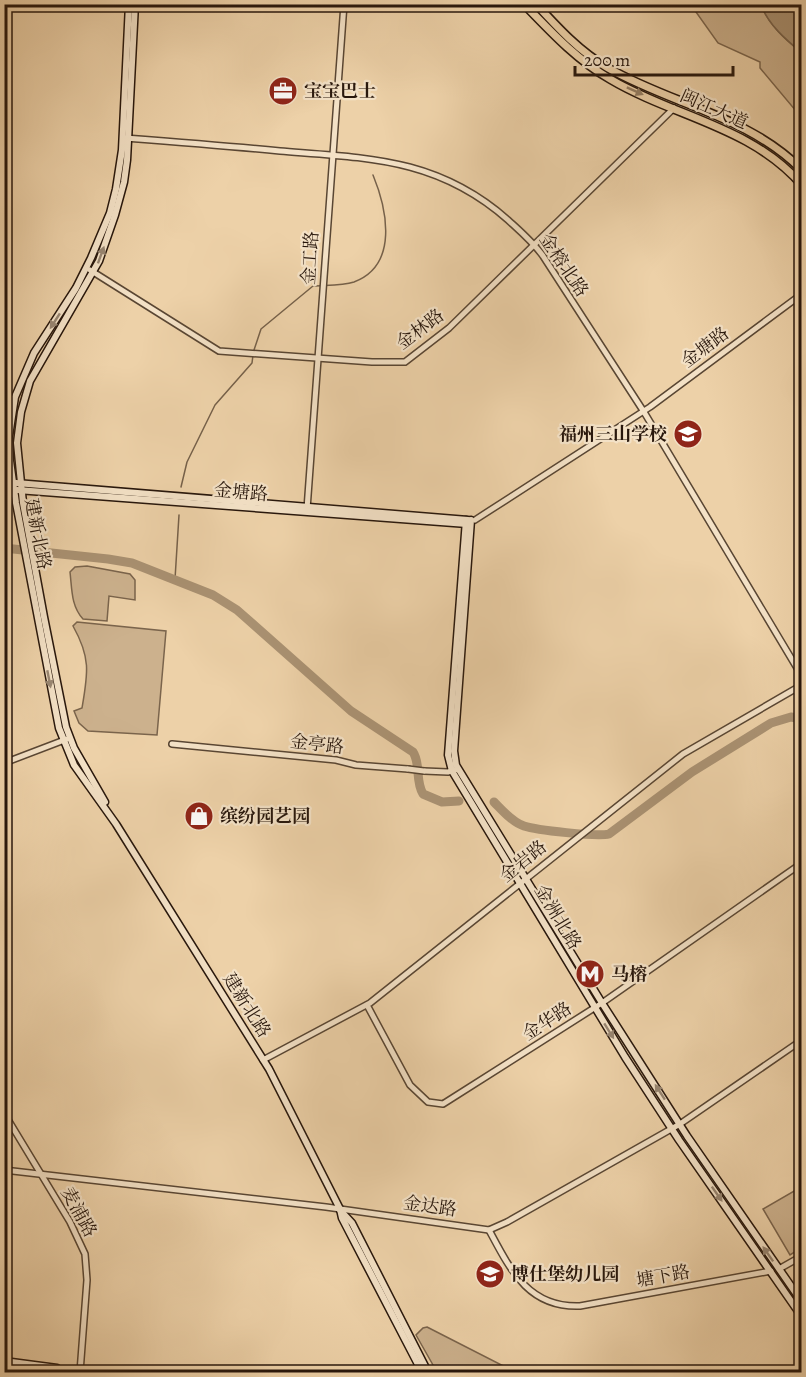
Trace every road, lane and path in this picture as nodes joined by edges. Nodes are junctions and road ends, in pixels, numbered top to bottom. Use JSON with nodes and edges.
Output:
{"nodes":[{"id":1,"x":129,"y":4,"type":"edge"},
{"id":2,"x":135,"y":4,"type":"edge"},
{"id":3,"x":344,"y":4,"type":"edge"},
{"id":4,"x":524,"y":4,"type":"edge"},
{"id":5,"x":536,"y":4,"type":"edge"},
{"id":6,"x":674,"y":108,"type":"junction"},
{"id":7,"x":125,"y":138,"type":"junction"},
{"id":8,"x":333,"y":155,"type":"junction"},
{"id":9,"x":801,"y":170,"type":"edge"},
{"id":10,"x":801,"y":185,"type":"edge"},
{"id":11,"x":535,"y":245,"type":"junction"},
{"id":12,"x":86,"y":268,"type":"junction"},
{"id":13,"x":94,"y":273,"type":"junction"},
{"id":14,"x":801,"y":294,"type":"edge"},
{"id":15,"x":318,"y":359,"type":"junction"},
{"id":16,"x":644,"y":412,"type":"junction"},
{"id":17,"x":4,"y":482,"type":"edge"},
{"id":18,"x":17,"y":487,"type":"junction"},
{"id":19,"x":4,"y":489,"type":"edge"},
{"id":20,"x":307,"y":510,"type":"junction"},
{"id":21,"x":470,"y":521,"type":"junction"},
{"id":22,"x":801,"y":675,"type":"edge"},
{"id":23,"x":801,"y":685,"type":"edge"},
{"id":24,"x":67,"y":739,"type":"junction"},
{"id":25,"x":172,"y":744,"type":"dead end"},
{"id":26,"x":4,"y":763,"type":"edge"},
{"id":27,"x":455,"y":770,"type":"junction"},
{"id":28,"x":801,"y":863,"type":"edge"},
{"id":29,"x":523,"y":881,"type":"junction"},
{"id":30,"x":602,"y":1003,"type":"junction"},
{"id":31,"x":367,"y":1005,"type":"junction"},
{"id":32,"x":595,"y":1008,"type":"junction"},
{"id":33,"x":801,"y":1040,"type":"edge"},
{"id":34,"x":263,"y":1060,"type":"junction"},
{"id":35,"x":4,"y":1113,"type":"edge"},
{"id":36,"x":680,"y":1124,"type":"junction"},
{"id":37,"x":672,"y":1129,"type":"junction"},
{"id":38,"x":4,"y":1170,"type":"edge"},
{"id":39,"x":40,"y":1174,"type":"junction"},
{"id":40,"x":340,"y":1209,"type":"junction"},
{"id":41,"x":489,"y":1230,"type":"junction"},
{"id":42,"x":801,"y":1256,"type":"edge"},
{"id":43,"x":779,"y":1269,"type":"junction"},
{"id":44,"x":771,"y":1271,"type":"junction"},
{"id":45,"x":801,"y":1302,"type":"edge"},
{"id":46,"x":801,"y":1317,"type":"edge"},
{"id":47,"x":4,"y":1361,"type":"edge"},
{"id":48,"x":4,"y":1367,"type":"edge"},
{"id":49,"x":33,"y":1370,"type":"junction"},
{"id":50,"x":49,"y":1372,"type":"edge"},
{"id":51,"x":82,"y":1372,"type":"edge"},
{"id":52,"x":132,"y":1372,"type":"edge"},
{"id":53,"x":422,"y":1372,"type":"edge"},
{"id":54,"x":429,"y":1372,"type":"edge"}],
"edges":[{"from":1,"to":7,"type":"main road","name":"建新北路"},
{"from":2,"to":7,"type":"main road","name":"建新北路"},
{"from":3,"to":8,"type":"street","name":"金工路"},
{"from":4,"to":6,"type":"main road","name":"闽江大道","one_way":true},
{"from":5,"to":9,"type":"main road","name":"闽江大道"},
{"from":6,"to":10,"type":"main road","name":"闽江大道"},
{"from":6,"to":11,"type":"street","name":"金林路"},
{"from":7,"to":8,"type":"street","name":"金榕北路"},
{"from":7,"to":12,"type":"main road","name":"建新北路"},
{"from":13,"to":7,"type":"main road","name":"建新北路","one_way":true},
{"from":8,"to":11,"type":"street","name":"金榕北路"},
{"from":8,"to":15,"type":"street","name":"金工路"},
{"from":11,"to":15,"type":"street","name":"金林路"},
{"from":11,"to":16,"type":"street","name":"金榕北路"},
{"from":12,"to":13,"type":"street","name":"金林路"},
{"from":12,"to":18,"type":"main road","name":"建新北路","one_way":true},
{"from":13,"to":15,"type":"street","name":"金林路"},
{"from":13,"to":18,"type":"main road","name":"建新北路"},
{"from":14,"to":16,"type":"street","name":"金塘路"},
{"from":15,"to":20,"type":"street","name":"金工路"},
{"from":16,"to":21,"type":"street","name":"金塘路"},
{"from":16,"to":22,"type":"street","name":"金榕北路"},
{"from":17,"to":18,"type":"main road","name":"金塘路"},
{"from":18,"to":19,"type":"main road","name":"金塘路"},
{"from":18,"to":20,"type":"main road","name":"金塘路"},
{"from":18,"to":24,"type":"main road","name":"建新北路"},
{"from":20,"to":21,"type":"main road","name":"金塘路"},
{"from":21,"to":27,"type":"main road","name":"金洲北路"},
{"from":23,"to":29,"type":"street","name":"金岩路"},
{"from":24,"to":26,"type":"street"},
{"from":24,"to":34,"type":"main road","name":"建新北路"},
{"from":25,"to":27,"type":"street","name":"金亭路","bridge":true},
{"from":27,"to":29,"type":"main road","name":"金洲北路"},
{"from":28,"to":30,"type":"street","name":"金华路"},
{"from":29,"to":30,"type":"main road","name":"金洲北路"},
{"from":29,"to":31,"type":"street","name":"金岩路"},
{"from":29,"to":32,"type":"main road","name":"金洲北路"},
{"from":30,"to":32,"type":"street","name":"金华路"},
{"from":36,"to":30,"type":"main road","name":"金洲北路","one_way":true},
{"from":31,"to":32,"type":"street","name":"金华路"},
{"from":31,"to":34,"type":"street","name":"金岩路"},
{"from":32,"to":37,"type":"main road","name":"金洲北路","one_way":true},
{"from":33,"to":36,"type":"street"},
{"from":34,"to":40,"type":"main road","name":"建新北路"},
{"from":35,"to":39,"type":"street","name":"麦浦路"},
{"from":36,"to":37,"type":"street"},
{"from":43,"to":36,"type":"main road","name":"金洲北路","one_way":true},
{"from":37,"to":41,"type":"street"},
{"from":37,"to":44,"type":"main road","name":"金洲北路","one_way":true},
{"from":38,"to":39,"type":"street","name":"金达路"},
{"from":39,"to":40,"type":"street","name":"金达路"},
{"from":39,"to":51,"type":"street","name":"麦浦路"},
{"from":40,"to":41,"type":"street","name":"金达路"},
{"from":40,"to":53,"type":"main road","name":"建新北路"},
{"from":40,"to":54,"type":"main road","name":"建新北路"},
{"from":41,"to":44,"type":"street","name":"塘下路"},
{"from":42,"to":43,"type":"street"},
{"from":43,"to":45,"type":"main road","name":"金洲北路"},
{"from":44,"to":46,"type":"main road","name":"金洲北路"},
{"from":47,"to":51,"type":"main road"},
{"from":48,"to":49,"type":"main road"},
{"from":49,"to":50,"type":"main road","bridge":true},
{"from":49,"to":52,"type":"main road","bridge":true}]}
